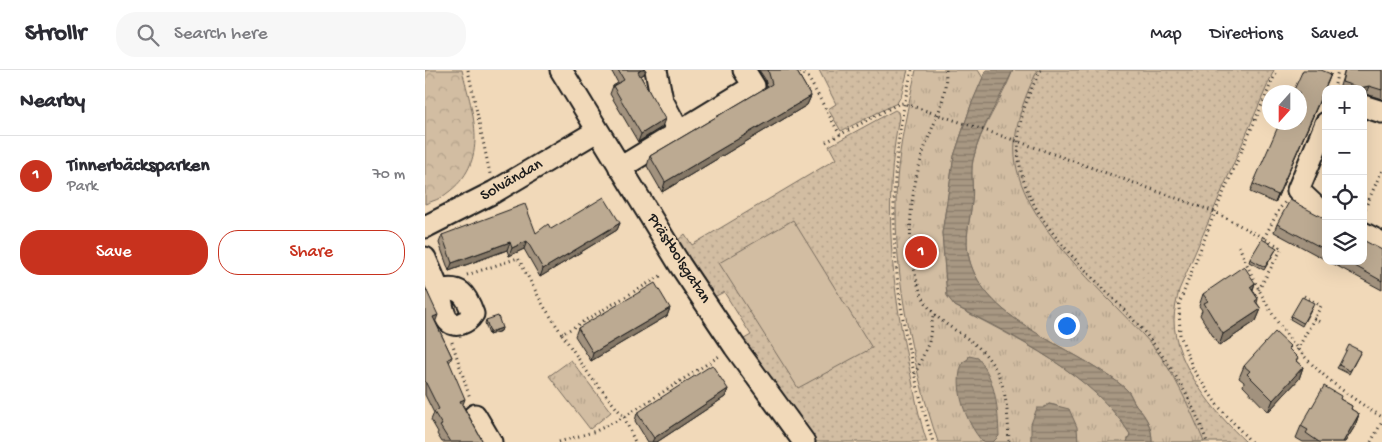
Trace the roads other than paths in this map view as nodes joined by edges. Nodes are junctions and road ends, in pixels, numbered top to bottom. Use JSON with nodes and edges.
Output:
{"nodes":[{"id":1,"x":561,"y":70,"type":"edge"},
{"id":2,"x":656,"y":70,"type":"edge"},
{"id":3,"x":744,"y":70,"type":"edge"},
{"id":4,"x":1367,"y":107,"type":"edge"},
{"id":5,"x":1382,"y":112,"type":"edge"},
{"id":6,"x":1323,"y":130,"type":"edge"},
{"id":7,"x":597,"y":131,"type":"junction"},
{"id":8,"x":679,"y":132,"type":"junction"},
{"id":9,"x":620,"y":168,"type":"junction"},
{"id":10,"x":1322,"y":211,"type":"edge"},
{"id":11,"x":425,"y":227,"type":"edge"},
{"id":12,"x":1367,"y":235,"type":"edge"},
{"id":13,"x":1382,"y":243,"type":"edge"},
{"id":14,"x":425,"y":258,"type":"edge"},
{"id":15,"x":447,"y":319,"type":"road end"},
{"id":16,"x":475,"y":415,"type":"road end"},
{"id":17,"x":491,"y":442,"type":"edge"},
{"id":18,"x":804,"y":442,"type":"edge"}],
"edges":[{"from":1,"to":7,"type":"street","name":"Prästbolsgatan"},
{"from":2,"to":8,"type":"street"},
{"from":3,"to":8,"type":"street"},
{"from":4,"to":5,"type":"street"},
{"from":6,"to":10,"type":"street"},
{"from":7,"to":9,"type":"street","name":"Prästbolsgatan"},
{"from":7,"to":11,"type":"street","name":"Solvändan"},
{"from":8,"to":9,"type":"street"},
{"from":9,"to":18,"type":"street","name":"Prästbolsgatan"},
{"from":12,"to":13,"type":"street"},
{"from":14,"to":15,"type":"street"},
{"from":16,"to":17,"type":"street"}]}
